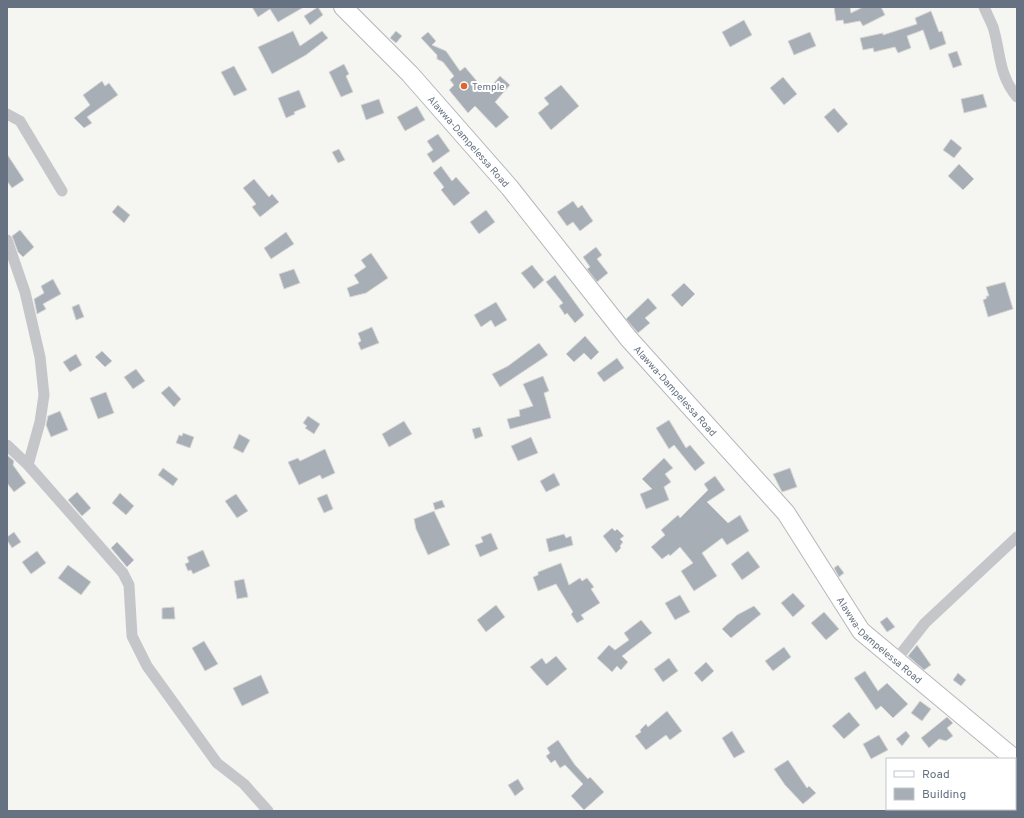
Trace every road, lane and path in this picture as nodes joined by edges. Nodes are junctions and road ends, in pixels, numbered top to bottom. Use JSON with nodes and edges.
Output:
{"nodes":[{"id":1,"x":343,"y":7,"type":"edge"},
{"id":2,"x":984,"y":7,"type":"edge"},
{"id":3,"x":1017,"y":97,"type":"edge"},
{"id":4,"x":7,"y":114,"type":"edge"},
{"id":5,"x":62,"y":191,"type":"dead end"},
{"id":6,"x":7,"y":240,"type":"edge"},
{"id":7,"x":7,"y":445,"type":"edge"},
{"id":8,"x":28,"y":465,"type":"junction"},
{"id":9,"x":1017,"y":538,"type":"edge"},
{"id":10,"x":896,"y":660,"type":"junction"},
{"id":11,"x":1015,"y":758,"type":"edge"},
{"id":12,"x":268,"y":811,"type":"edge"}],
"edges":[{"from":1,"to":10,"type":"main road","name":"Alawwa-Dampelessa Road"},
{"from":2,"to":3,"type":"street"},
{"from":4,"to":5,"type":"street"},
{"from":6,"to":8,"type":"street"},
{"from":7,"to":8,"type":"street"},
{"from":8,"to":12,"type":"street"},
{"from":9,"to":10,"type":"street"},
{"from":10,"to":11,"type":"main road","name":"Alawwa-Dampelessa Road"}]}
